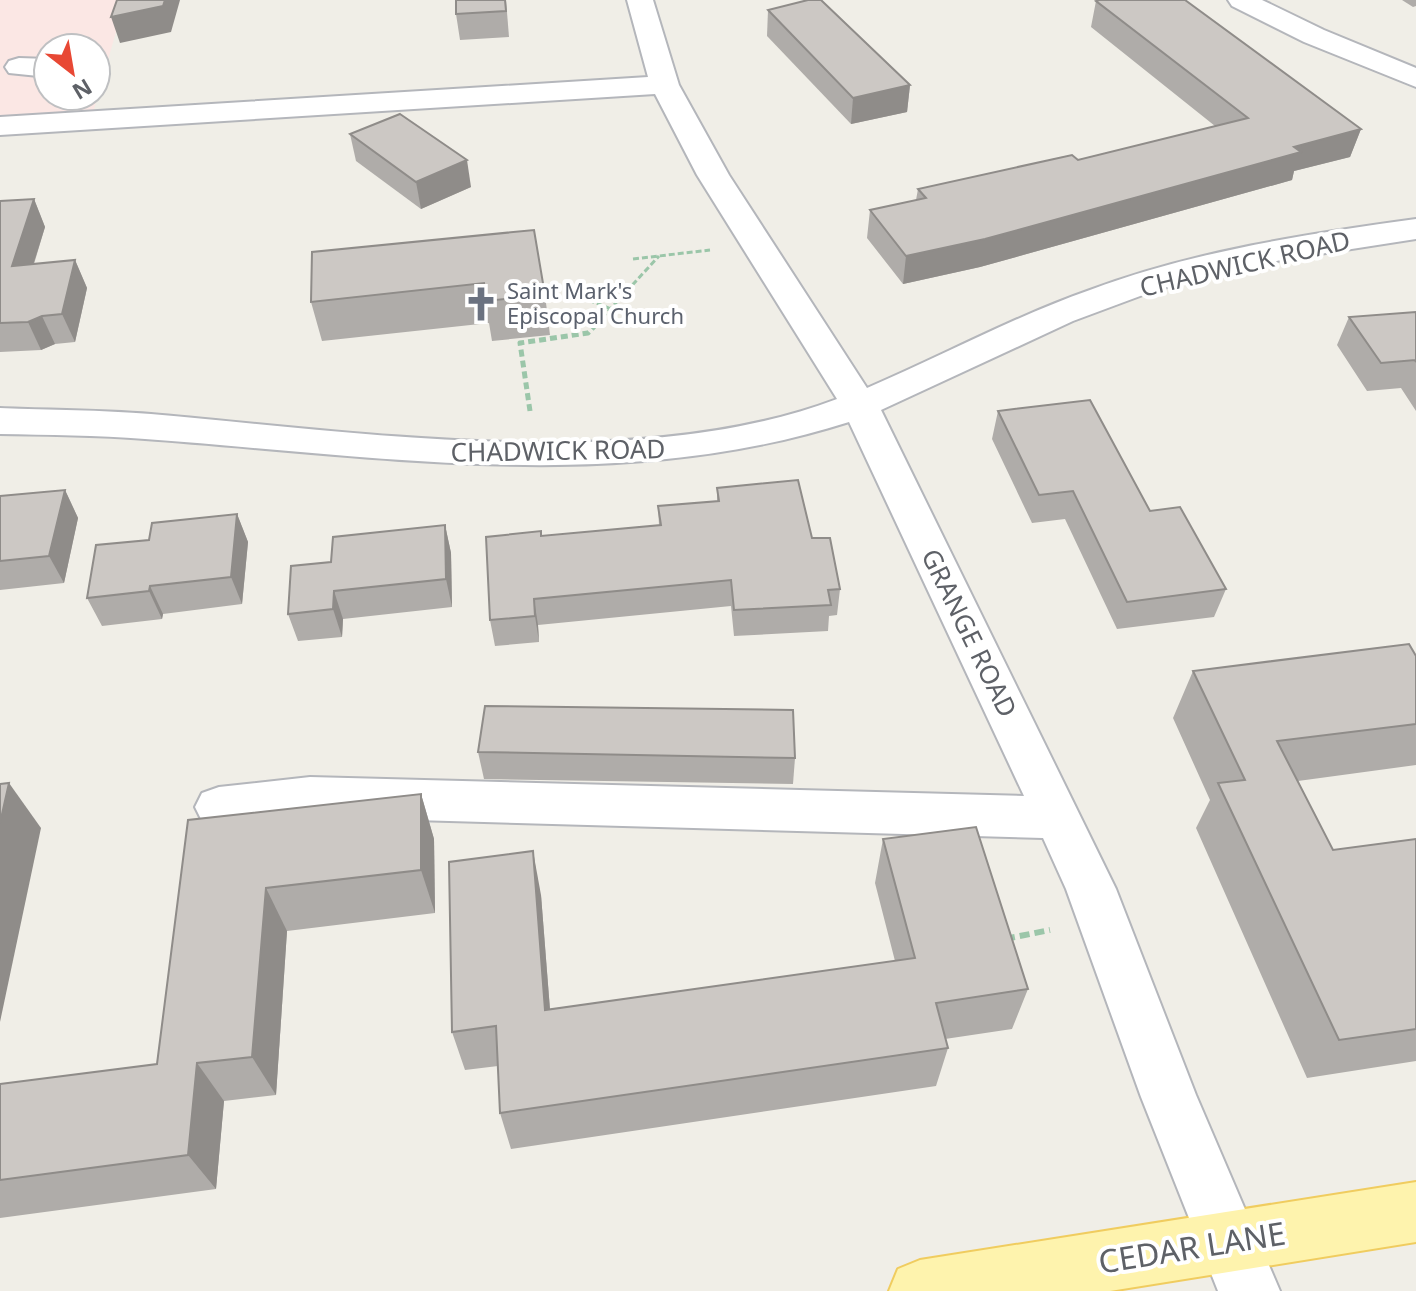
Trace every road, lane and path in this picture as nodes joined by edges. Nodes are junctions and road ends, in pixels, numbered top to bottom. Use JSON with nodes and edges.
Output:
{"nodes":[{"id":1,"x":640,"y":0,"type":"edge"},
{"id":2,"x":1241,"y":0,"type":"edge"},
{"id":3,"x":19,"y":67,"type":"dead end"},
{"id":4,"x":32,"y":67,"type":"edge"},
{"id":5,"x":1416,"y":78,"type":"edge"},
{"id":6,"x":665,"y":85,"type":"junction"},
{"id":7,"x":112,"y":107,"type":"edge"},
{"id":8,"x":52,"y":112,"type":"edge"},
{"id":9,"x":0,"y":126,"type":"edge"},
{"id":10,"x":1416,"y":229,"type":"edge"},
{"id":11,"x":759,"y":244,"type":"junction"},
{"id":12,"x":659,"y":256,"type":"junction"},
{"id":13,"x":633,"y":259,"type":"dead end"},
{"id":14,"x":555,"y":287,"type":"dead end"},
{"id":15,"x":611,"y":309,"type":"junction"},
{"id":16,"x":860,"y":406,"type":"junction"},
{"id":17,"x":0,"y":421,"type":"edge"},
{"id":18,"x":537,"y":455,"type":"junction"},
{"id":19,"x":219,"y":807,"type":"dead end"},
{"id":20,"x":1058,"y":818,"type":"junction"},
{"id":21,"x":1102,"y":919,"type":"junction"},
{"id":22,"x":1000,"y":940,"type":"edge"},
{"id":23,"x":1416,"y":1212,"type":"edge"},
{"id":24,"x":1240,"y":1266,"type":"edge"},
{"id":25,"x":920,"y":1291,"type":"edge"}],
"edges":[{"from":1,"to":6,"type":"street","name":"GRANGE ROAD"},
{"from":2,"to":5,"type":"street"},
{"from":3,"to":4,"type":"street"},
{"from":6,"to":7,"type":"street"},
{"from":6,"to":11,"type":"street","name":"GRANGE ROAD"},
{"from":8,"to":9,"type":"street"},
{"from":10,"to":16,"type":"street","name":"CHADWICK ROAD"},
{"from":11,"to":12,"type":"path"},
{"from":11,"to":16,"type":"street","name":"GRANGE ROAD"},
{"from":12,"to":13,"type":"path"},
{"from":12,"to":15,"type":"path"},
{"from":14,"to":15,"type":"path"},
{"from":15,"to":18,"type":"path"},
{"from":16,"to":18,"type":"street","name":"CHADWICK ROAD"},
{"from":16,"to":20,"type":"street","name":"GRANGE ROAD"},
{"from":17,"to":18,"type":"street","name":"CHADWICK ROAD"},
{"from":19,"to":20,"type":"street"},
{"from":20,"to":21,"type":"street","name":"GRANGE ROAD"},
{"from":21,"to":22,"type":"path"},
{"from":21,"to":24,"type":"street","name":"GRANGE ROAD"},
{"from":23,"to":24,"type":"main road","name":"CEDAR LANE"},
{"from":24,"to":25,"type":"main road","name":"CEDAR LANE"}]}
